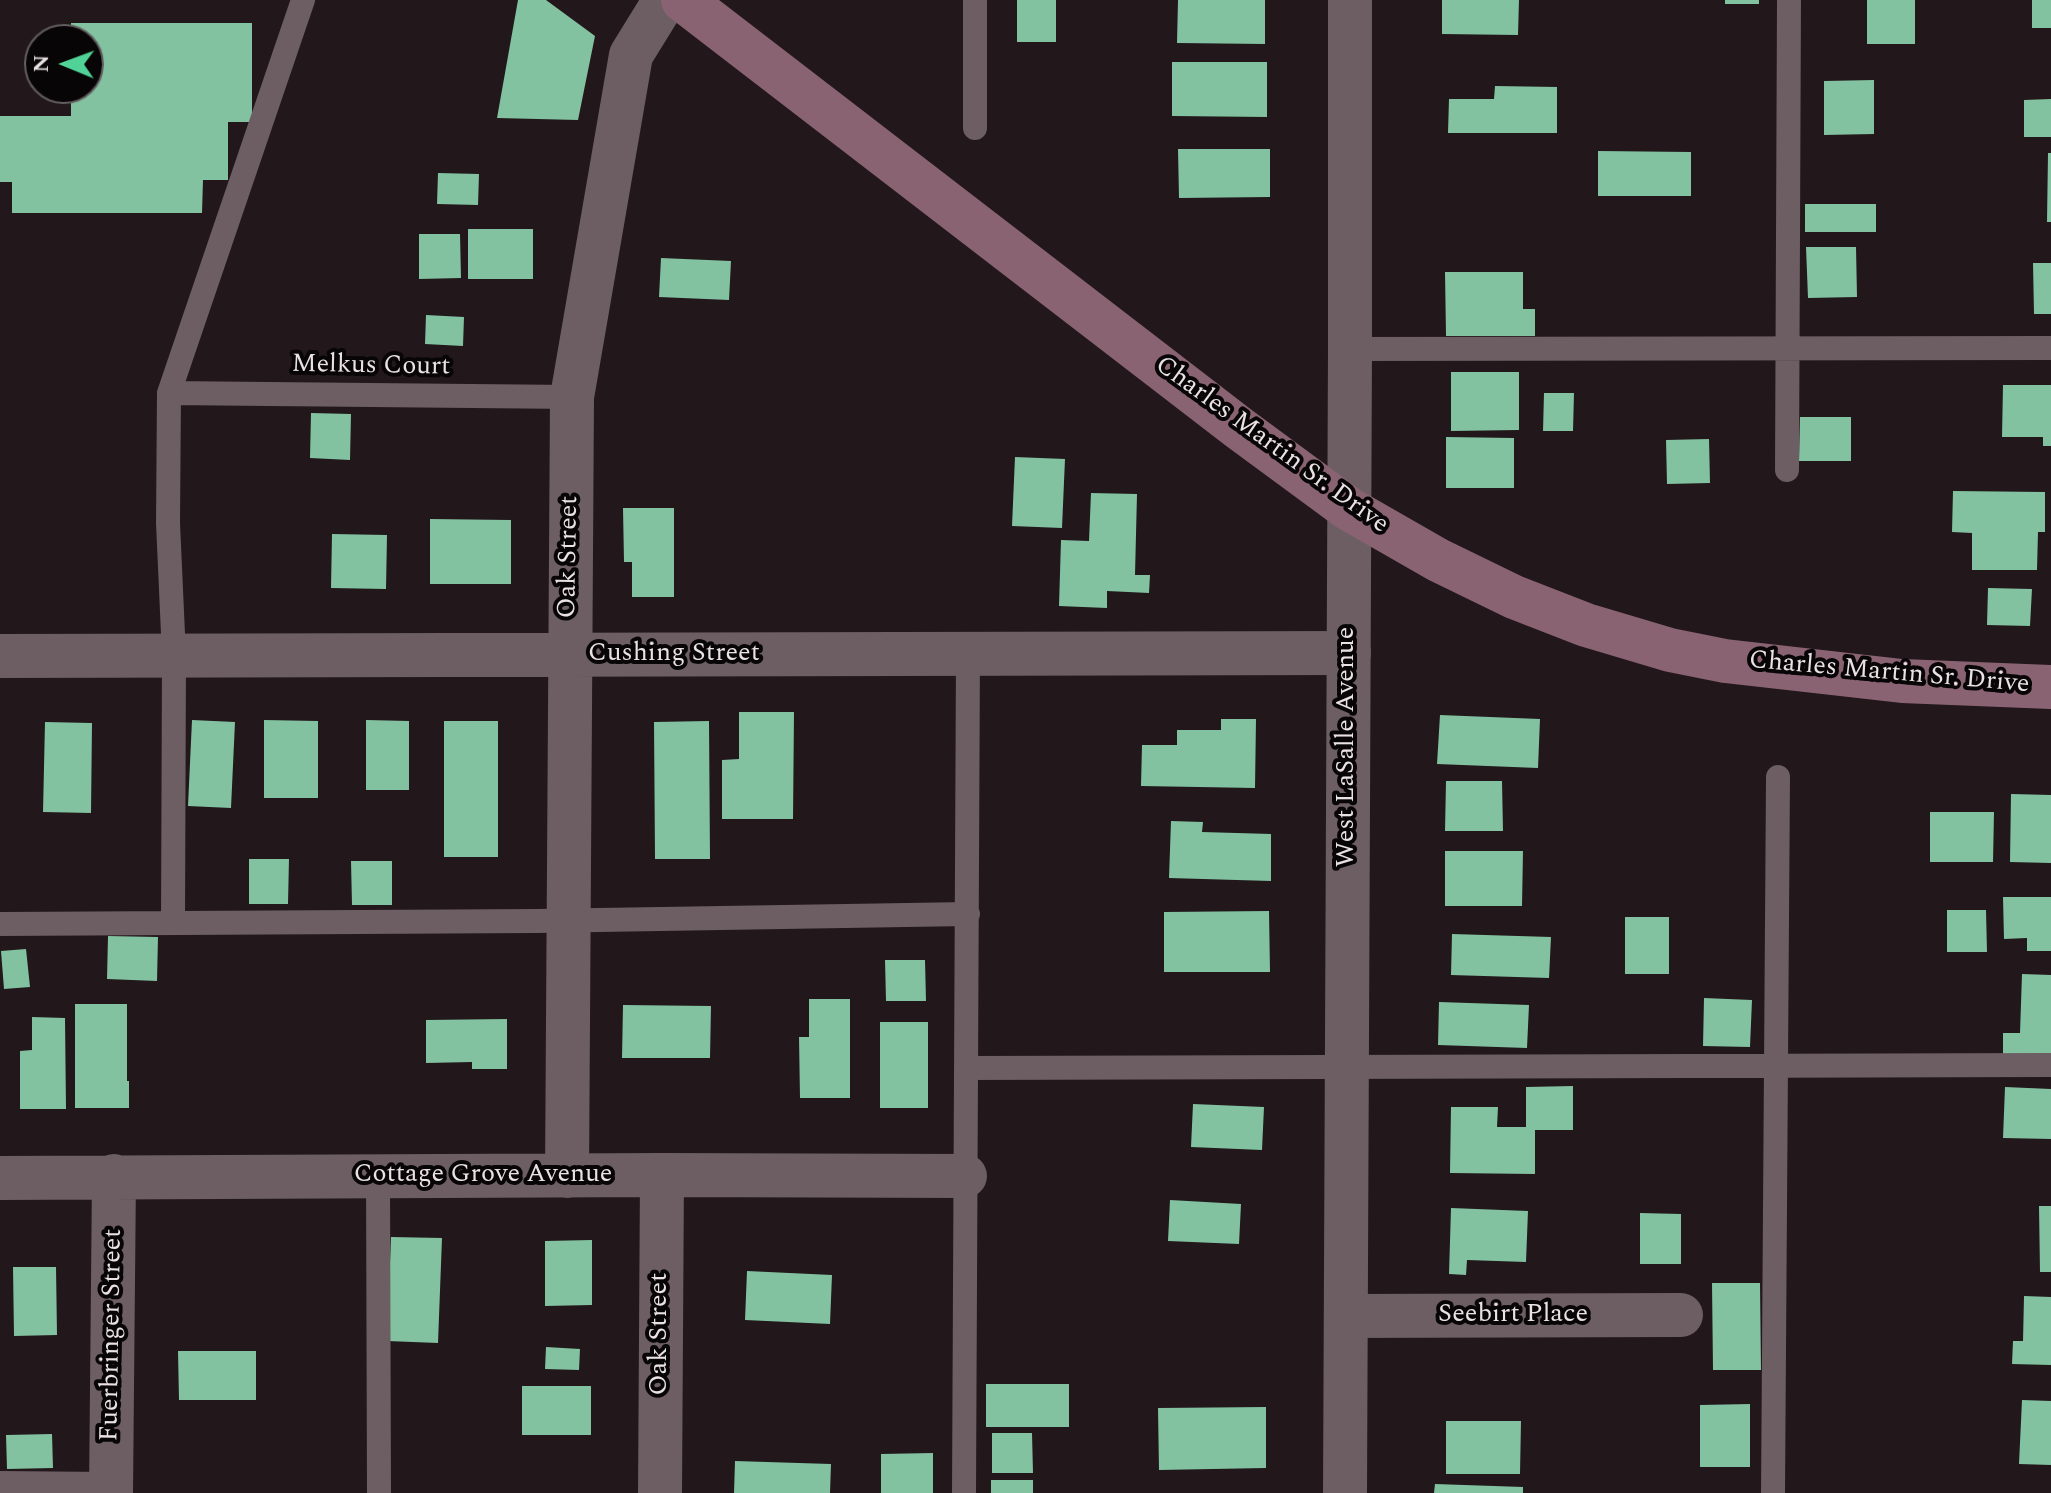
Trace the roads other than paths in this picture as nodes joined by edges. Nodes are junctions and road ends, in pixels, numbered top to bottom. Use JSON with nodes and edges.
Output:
{"nodes":[{"id":1,"x":303,"y":0,"type":"edge"},
{"id":2,"x":665,"y":0,"type":"edge"},
{"id":3,"x":683,"y":0,"type":"edge"},
{"id":4,"x":975,"y":0,"type":"edge"},
{"id":5,"x":1350,"y":0,"type":"edge"},
{"id":6,"x":1789,"y":0,"type":"edge"},
{"id":7,"x":975,"y":128,"type":"dead end"},
{"id":8,"x":1788,"y":348,"type":"junction"},
{"id":9,"x":2051,"y":348,"type":"edge"},
{"id":10,"x":1350,"y":349,"type":"junction"},
{"id":11,"x":169,"y":393,"type":"junction"},
{"id":12,"x":572,"y":397,"type":"junction"},
{"id":13,"x":1787,"y":470,"type":"dead end"},
{"id":14,"x":1349,"y":509,"type":"junction"},
{"id":15,"x":1349,"y":653,"type":"junction"},
{"id":16,"x":968,"y":654,"type":"junction"},
{"id":17,"x":570,"y":655,"type":"junction"},
{"id":18,"x":0,"y":656,"type":"edge"},
{"id":19,"x":174,"y":656,"type":"junction"},
{"id":20,"x":2051,"y":687,"type":"edge"},
{"id":21,"x":1778,"y":777,"type":"dead end"},
{"id":22,"x":968,"y":914,"type":"junction"},
{"id":23,"x":568,"y":920,"type":"junction"},
{"id":24,"x":173,"y":923,"type":"junction"},
{"id":25,"x":0,"y":924,"type":"edge"},
{"id":26,"x":1775,"y":1065,"type":"junction"},
{"id":27,"x":2051,"y":1065,"type":"edge"},
{"id":28,"x":1347,"y":1066,"type":"junction"},
{"id":29,"x":966,"y":1068,"type":"junction"},
{"id":30,"x":662,"y":1175,"type":"junction"},
{"id":31,"x":114,"y":1176,"type":"junction"},
{"id":32,"x":378,"y":1176,"type":"junction"},
{"id":33,"x":567,"y":1176,"type":"junction"},
{"id":34,"x":965,"y":1176,"type":"junction"},
{"id":35,"x":0,"y":1178,"type":"edge"},
{"id":36,"x":1681,"y":1315,"type":"dead end"},
{"id":37,"x":1346,"y":1316,"type":"junction"},
{"id":38,"x":0,"y":1483,"type":"edge"},
{"id":39,"x":111,"y":1488,"type":"edge"},
{"id":40,"x":379,"y":1493,"type":"edge"},
{"id":41,"x":660,"y":1493,"type":"edge"},
{"id":42,"x":964,"y":1493,"type":"edge"},
{"id":43,"x":1345,"y":1493,"type":"edge"},
{"id":44,"x":1773,"y":1493,"type":"edge"}],
"edges":[{"from":1,"to":11,"type":"lane"},
{"from":2,"to":12,"type":"street","name":"Oak Street"},
{"from":3,"to":14,"type":"main road","name":"Charles Martin Sr. Drive"},
{"from":4,"to":7,"type":"lane"},
{"from":5,"to":10,"type":"street","name":"West LaSalle Avenue"},
{"from":6,"to":8,"type":"lane"},
{"from":8,"to":9,"type":"lane"},
{"from":8,"to":10,"type":"lane"},
{"from":8,"to":13,"type":"lane"},
{"from":10,"to":14,"type":"street","name":"West LaSalle Avenue"},
{"from":11,"to":12,"type":"lane","name":"Melkus Court"},
{"from":11,"to":19,"type":"lane"},
{"from":12,"to":17,"type":"street","name":"Oak Street"},
{"from":14,"to":15,"type":"street","name":"West LaSalle Avenue"},
{"from":14,"to":20,"type":"main road","name":"Charles Martin Sr. Drive"},
{"from":15,"to":16,"type":"street","name":"Cushing Street"},
{"from":15,"to":28,"type":"street","name":"West LaSalle Avenue"},
{"from":16,"to":17,"type":"street","name":"Cushing Street"},
{"from":16,"to":22,"type":"lane"},
{"from":17,"to":19,"type":"street","name":"Cushing Street"},
{"from":17,"to":23,"type":"street","name":"Oak Street"},
{"from":18,"to":19,"type":"street","name":"Cushing Street"},
{"from":19,"to":24,"type":"lane"},
{"from":21,"to":26,"type":"lane"},
{"from":22,"to":23,"type":"lane"},
{"from":22,"to":29,"type":"lane"},
{"from":23,"to":24,"type":"lane"},
{"from":23,"to":33,"type":"street","name":"Oak Street"},
{"from":24,"to":25,"type":"lane"},
{"from":26,"to":27,"type":"lane"},
{"from":26,"to":28,"type":"lane"},
{"from":26,"to":44,"type":"lane"},
{"from":28,"to":29,"type":"lane"},
{"from":28,"to":37,"type":"street","name":"West LaSalle Avenue"},
{"from":29,"to":34,"type":"lane"},
{"from":30,"to":33,"type":"street","name":"Cottage Grove Avenue"},
{"from":30,"to":34,"type":"street","name":"Cottage Grove Avenue"},
{"from":30,"to":41,"type":"street","name":"Oak Street"},
{"from":31,"to":32,"type":"street","name":"Cottage Grove Avenue"},
{"from":31,"to":35,"type":"street","name":"Cottage Grove Avenue"},
{"from":31,"to":39,"type":"street","name":"Fuerbringer Street"},
{"from":32,"to":33,"type":"street","name":"Cottage Grove Avenue"},
{"from":32,"to":40,"type":"lane"},
{"from":34,"to":42,"type":"lane"},
{"from":36,"to":37,"type":"street","name":"Seebirt Place"},
{"from":37,"to":43,"type":"street","name":"West LaSalle Avenue"},
{"from":38,"to":39,"type":"lane"}]}
